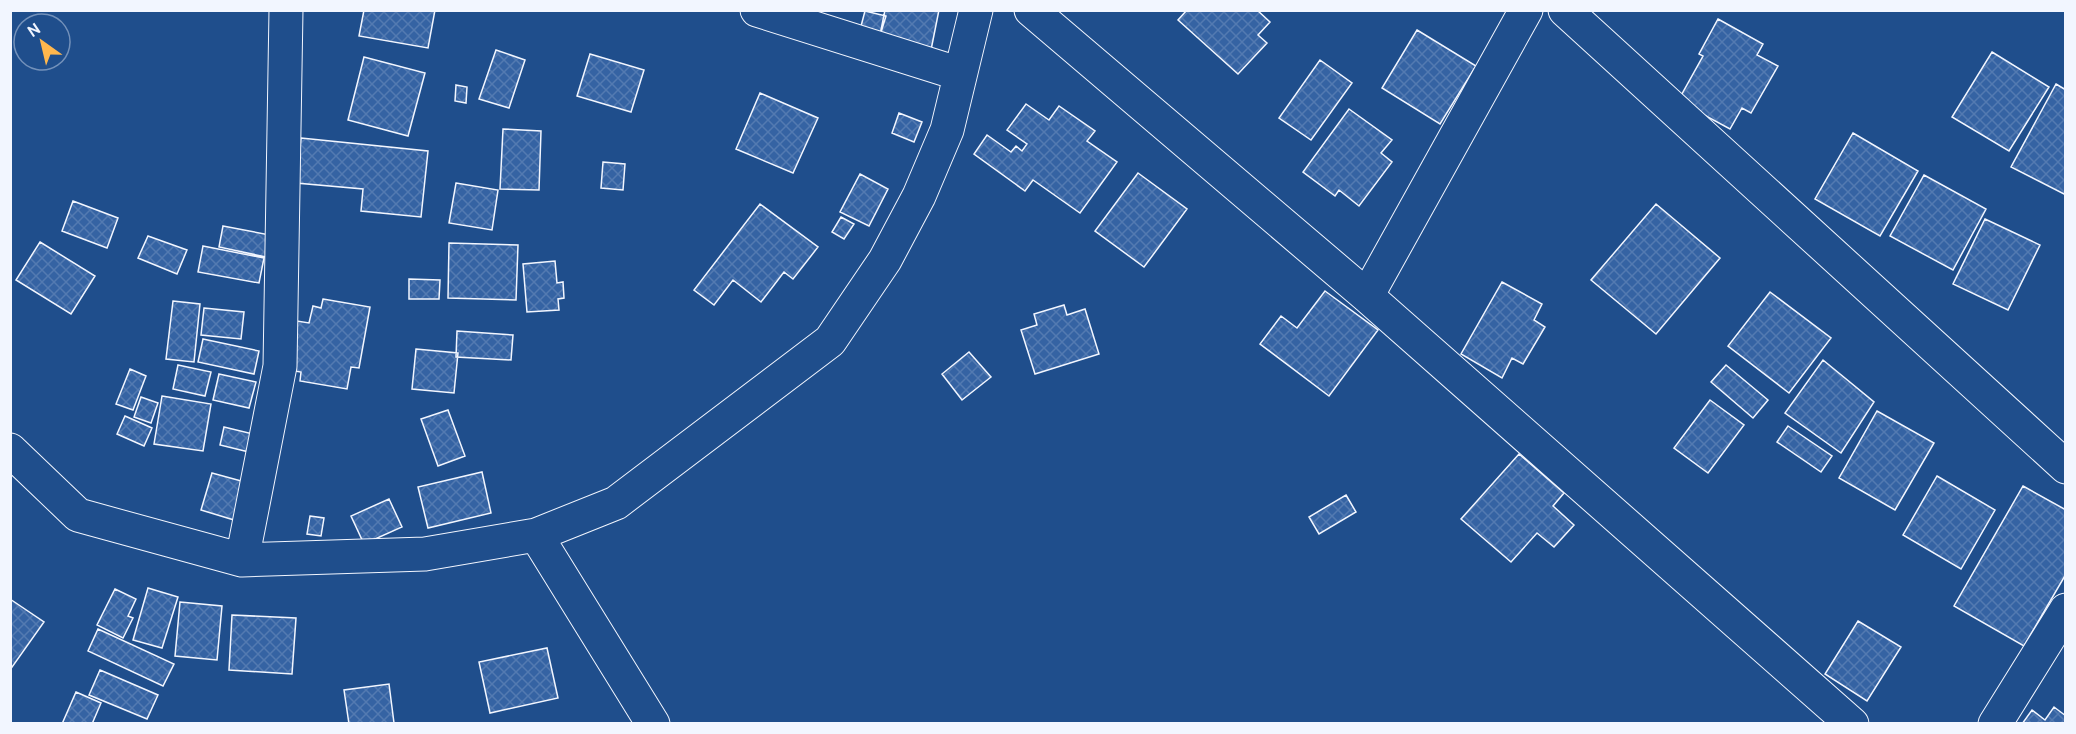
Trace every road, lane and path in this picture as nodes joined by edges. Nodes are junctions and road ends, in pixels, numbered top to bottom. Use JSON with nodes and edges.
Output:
{"nodes":[{"id":1,"x":286,"y":10,"type":"edge"},
{"id":2,"x":757,"y":10,"type":"edge"},
{"id":3,"x":976,"y":10,"type":"edge"},
{"id":4,"x":1031,"y":10,"type":"edge"},
{"id":5,"x":1526,"y":10,"type":"edge"},
{"id":6,"x":1565,"y":10,"type":"edge"},
{"id":7,"x":960,"y":74,"type":"junction"},
{"id":8,"x":1367,"y":296,"type":"junction"},
{"id":9,"x":10,"y":450,"type":"edge"},
{"id":10,"x":2066,"y":467,"type":"edge"},
{"id":11,"x":536,"y":536,"type":"junction"},
{"id":12,"x":242,"y":560,"type":"junction"},
{"id":13,"x":2066,"y":610,"type":"edge"},
{"id":14,"x":653,"y":723,"type":"edge"},
{"id":15,"x":1852,"y":723,"type":"edge"},
{"id":16,"x":1995,"y":723,"type":"edge"}],
"edges":[{"from":1,"to":12,"type":"street"},
{"from":2,"to":7,"type":"street"},
{"from":3,"to":7,"type":"street"},
{"from":4,"to":8,"type":"street"},
{"from":5,"to":8,"type":"street"},
{"from":6,"to":10,"type":"street"},
{"from":7,"to":11,"type":"street"},
{"from":8,"to":15,"type":"street"},
{"from":9,"to":12,"type":"street"},
{"from":11,"to":12,"type":"street"},
{"from":11,"to":14,"type":"street"},
{"from":13,"to":16,"type":"street"}]}
